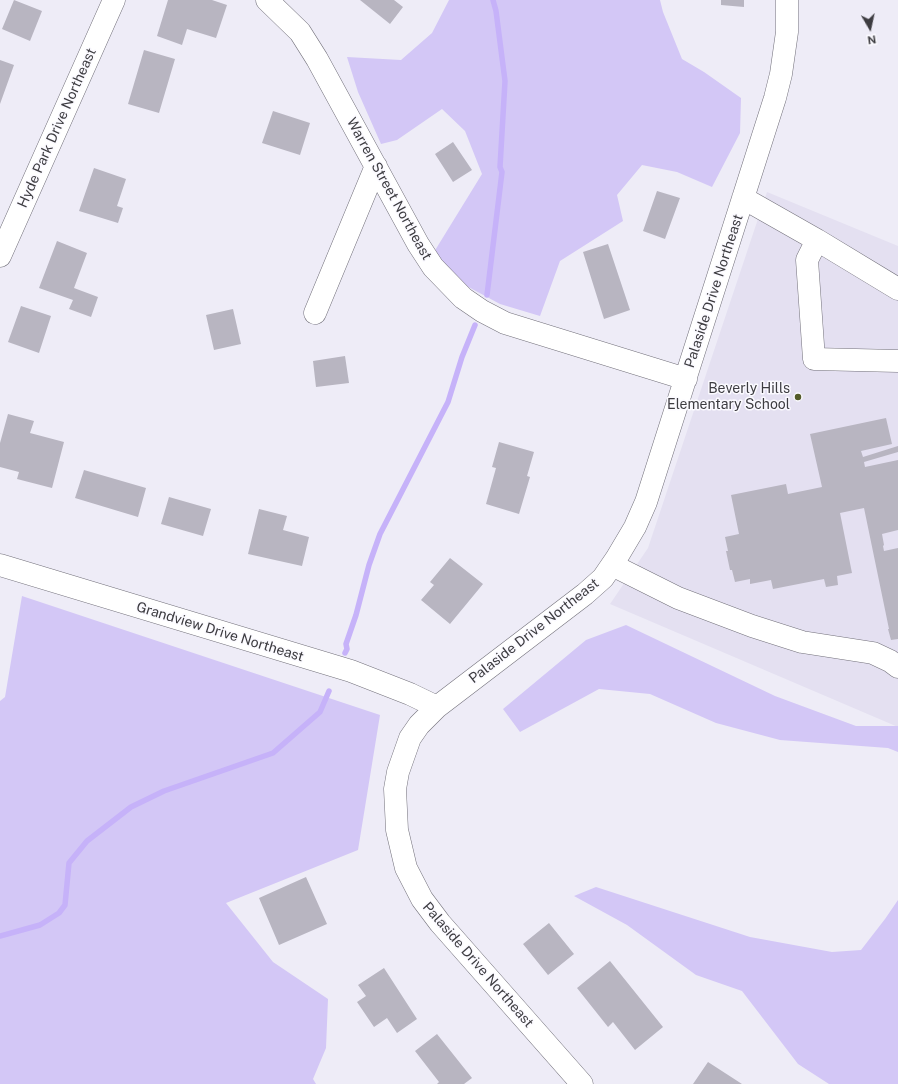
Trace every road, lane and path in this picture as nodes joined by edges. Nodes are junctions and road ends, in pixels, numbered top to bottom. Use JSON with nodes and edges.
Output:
{"nodes":[{"id":1,"x":114,"y":0,"type":"edge"},
{"id":2,"x":266,"y":0,"type":"edge"},
{"id":3,"x":787,"y":0,"type":"edge"},
{"id":4,"x":376,"y":166,"type":"junction"},
{"id":5,"x":743,"y":198,"type":"junction"},
{"id":6,"x":817,"y":240,"type":"junction"},
{"id":7,"x":2,"y":248,"type":"edge"},
{"id":8,"x":898,"y":289,"type":"edge"},
{"id":9,"x":315,"y":313,"type":"dead end"},
{"id":10,"x":898,"y":361,"type":"edge"},
{"id":11,"x":686,"y":379,"type":"junction"},
{"id":12,"x":0,"y":565,"type":"edge"},
{"id":13,"x":612,"y":565,"type":"junction"},
{"id":14,"x":897,"y":661,"type":"edge"},
{"id":15,"x":437,"y":707,"type":"junction"},
{"id":16,"x":582,"y":1084,"type":"edge"}],
"edges":[{"from":1,"to":7,"type":"street","name":"Hyde Park Drive Northeast"},
{"from":2,"to":4,"type":"street","name":"Warren Street Northeast"},
{"from":3,"to":5,"type":"street","name":"Palaside Drive Northeast"},
{"from":4,"to":9,"type":"street"},
{"from":4,"to":11,"type":"street","name":"Warren Street Northeast"},
{"from":5,"to":6,"type":"street"},
{"from":5,"to":11,"type":"street","name":"Palaside Drive Northeast"},
{"from":6,"to":8,"type":"street"},
{"from":6,"to":10,"type":"street"},
{"from":11,"to":13,"type":"street","name":"Palaside Drive Northeast"},
{"from":12,"to":15,"type":"street","name":"Grandview Drive Northeast"},
{"from":13,"to":14,"type":"street"},
{"from":13,"to":15,"type":"street","name":"Palaside Drive Northeast"},
{"from":15,"to":16,"type":"street","name":"Palaside Drive Northeast"}]}
